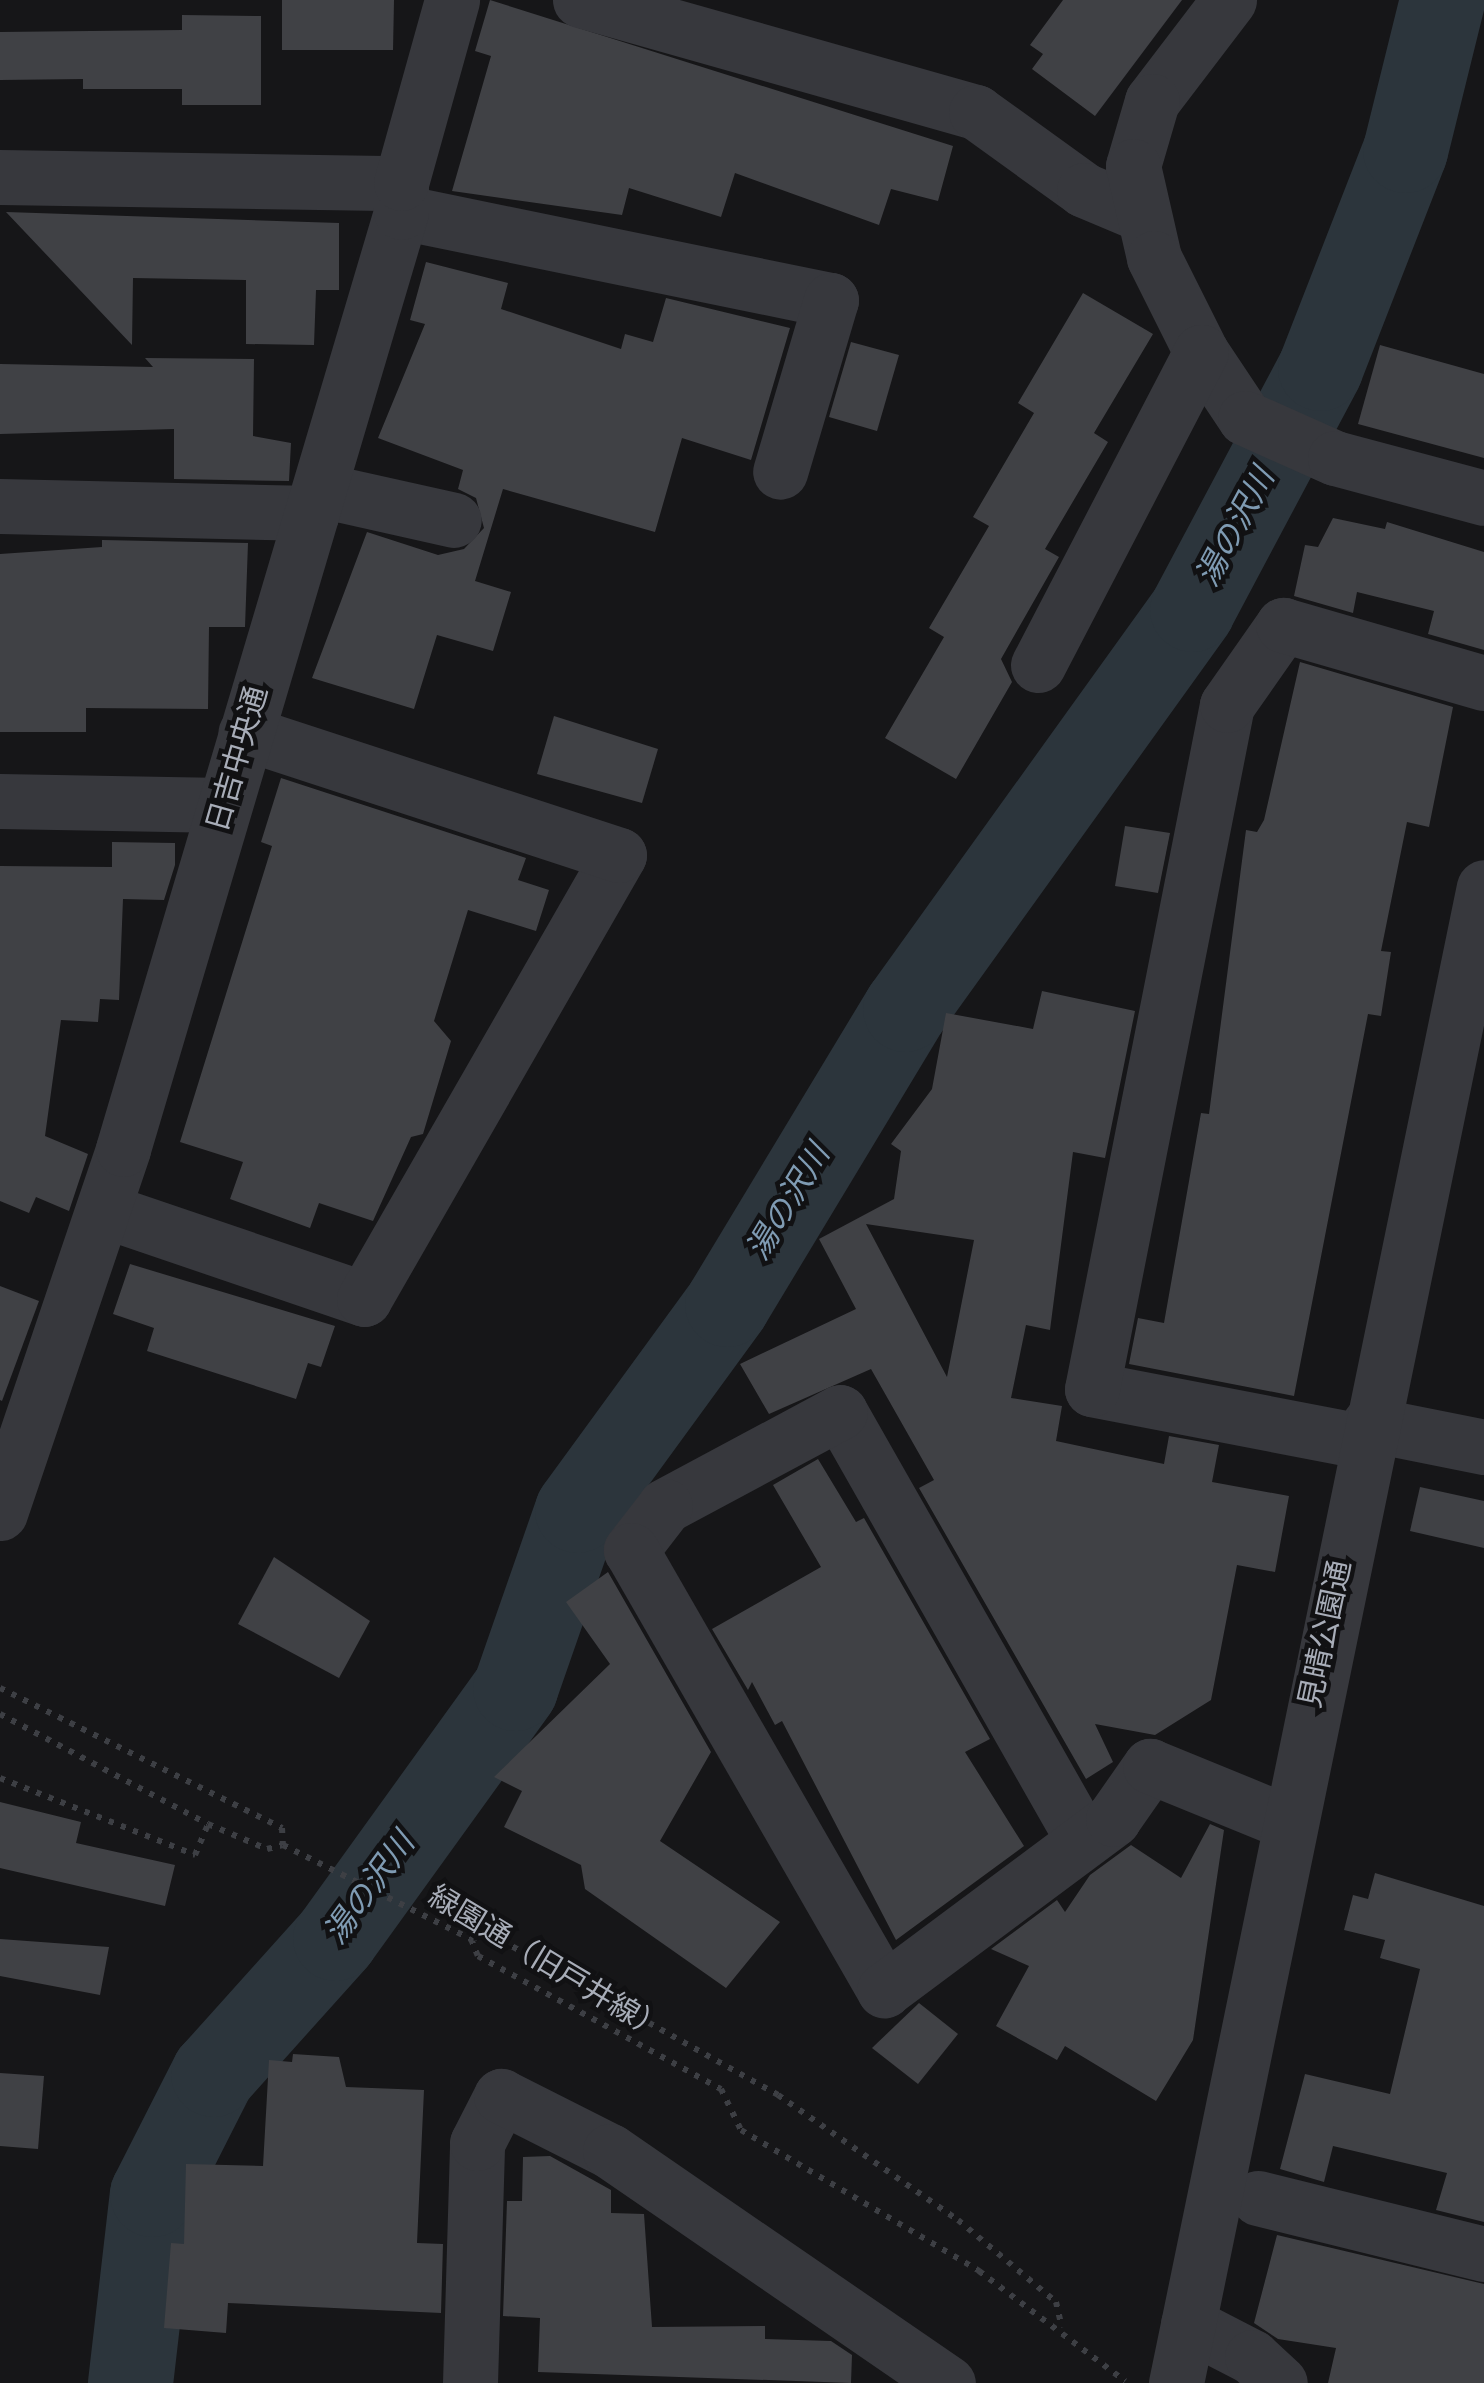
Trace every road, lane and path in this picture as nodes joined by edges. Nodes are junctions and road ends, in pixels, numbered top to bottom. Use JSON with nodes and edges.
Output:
{"nodes":[{"id":1,"x":452,"y":0,"type":"edge"},
{"id":2,"x":580,"y":0,"type":"edge"},
{"id":3,"x":1229,"y":0,"type":"edge"},
{"id":4,"x":0,"y":177,"type":"edge"},
{"id":5,"x":401,"y":197,"type":"junction"},
{"id":6,"x":1139,"y":212,"type":"junction"},
{"id":7,"x":1201,"y":352,"type":"junction"},
{"id":8,"x":780,"y":472,"type":"dead end"},
{"id":9,"x":1484,"y":498,"type":"edge"},
{"id":10,"x":316,"y":502,"type":"junction"},
{"id":11,"x":0,"y":506,"type":"edge"},
{"id":12,"x":454,"y":520,"type":"dead end"},
{"id":13,"x":1038,"y":665,"type":"dead end"},
{"id":14,"x":1484,"y":682,"type":"edge"},
{"id":15,"x":245,"y":733,"type":"junction"},
{"id":16,"x":0,"y":801,"type":"edge"},
{"id":17,"x":224,"y":806,"type":"junction"},
{"id":18,"x":1484,"y":887,"type":"edge"},
{"id":19,"x":102,"y":1210,"type":"junction"},
{"id":20,"x":1367,"y":1433,"type":"junction"},
{"id":21,"x":10,"y":1444,"type":"edge"},
{"id":22,"x":1484,"y":1447,"type":"edge"},
{"id":23,"x":0,"y":1512,"type":"edge"},
{"id":24,"x":0,"y":1688,"type":"edge"},
{"id":25,"x":0,"y":1714,"type":"edge"},
{"id":26,"x":0,"y":1778,"type":"edge"},
{"id":27,"x":1285,"y":1821,"type":"junction"},
{"id":28,"x":208,"y":1824,"type":"junction"},
{"id":29,"x":1083,"y":1840,"type":"junction"},
{"id":30,"x":283,"y":1845,"type":"junction"},
{"id":31,"x":471,"y":1939,"type":"junction"},
{"id":32,"x":1258,"y":2198,"type":"dead end"},
{"id":33,"x":1484,"y":2254,"type":"edge"},
{"id":34,"x":1188,"y":2324,"type":"junction"},
{"id":35,"x":1062,"y":2327,"type":"junction"},
{"id":36,"x":470,"y":2383,"type":"edge"},
{"id":37,"x":948,"y":2383,"type":"edge"},
{"id":38,"x":1126,"y":2383,"type":"edge"},
{"id":39,"x":1176,"y":2383,"type":"edge"},
{"id":40,"x":1280,"y":2383,"type":"edge"}],
"edges":[{"from":1,"to":5,"type":"street","name":"日吉中央通"},
{"from":2,"to":6,"type":"street"},
{"from":3,"to":6,"type":"street"},
{"from":4,"to":5,"type":"street"},
{"from":5,"to":8,"type":"street"},
{"from":5,"to":10,"type":"street","name":"日吉中央通"},
{"from":6,"to":7,"type":"street"},
{"from":7,"to":9,"type":"street"},
{"from":7,"to":13,"type":"street"},
{"from":10,"to":11,"type":"street"},
{"from":10,"to":12,"type":"street"},
{"from":10,"to":15,"type":"street","name":"日吉中央通"},
{"from":14,"to":20,"type":"street"},
{"from":15,"to":17,"type":"street","name":"日吉中央通"},
{"from":15,"to":19,"type":"street"},
{"from":16,"to":17,"type":"street"},
{"from":17,"to":19,"type":"street","name":"日吉中央通"},
{"from":18,"to":20,"type":"street","name":"見晴公園通"},
{"from":19,"to":21,"type":"street","name":"日吉中央通"},
{"from":20,"to":22,"type":"street"},
{"from":20,"to":27,"type":"street","name":"見晴公園通"},
{"from":21,"to":23,"type":"street","name":"日吉中央通"},
{"from":24,"to":30,"type":"path"},
{"from":25,"to":28,"type":"path","name":"緑園通（旧戸井線）"},
{"from":26,"to":28,"type":"path"},
{"from":27,"to":29,"type":"street"},
{"from":27,"to":34,"type":"street","name":"見晴公園通"},
{"from":28,"to":30,"type":"path","name":"緑園通（旧戸井線）"},
{"from":29,"to":29,"type":"street"},
{"from":30,"to":31,"type":"path","name":"緑園通（旧戸井線）"},
{"from":31,"to":35,"type":"path","name":"緑園通（旧戸井線）"},
{"from":31,"to":35,"type":"path"},
{"from":32,"to":33,"type":"street"},
{"from":34,"to":39,"type":"street","name":"見晴公園通"},
{"from":34,"to":40,"type":"street"},
{"from":35,"to":38,"type":"path","name":"緑園通（旧戸井線）"},
{"from":36,"to":37,"type":"street"}]}
